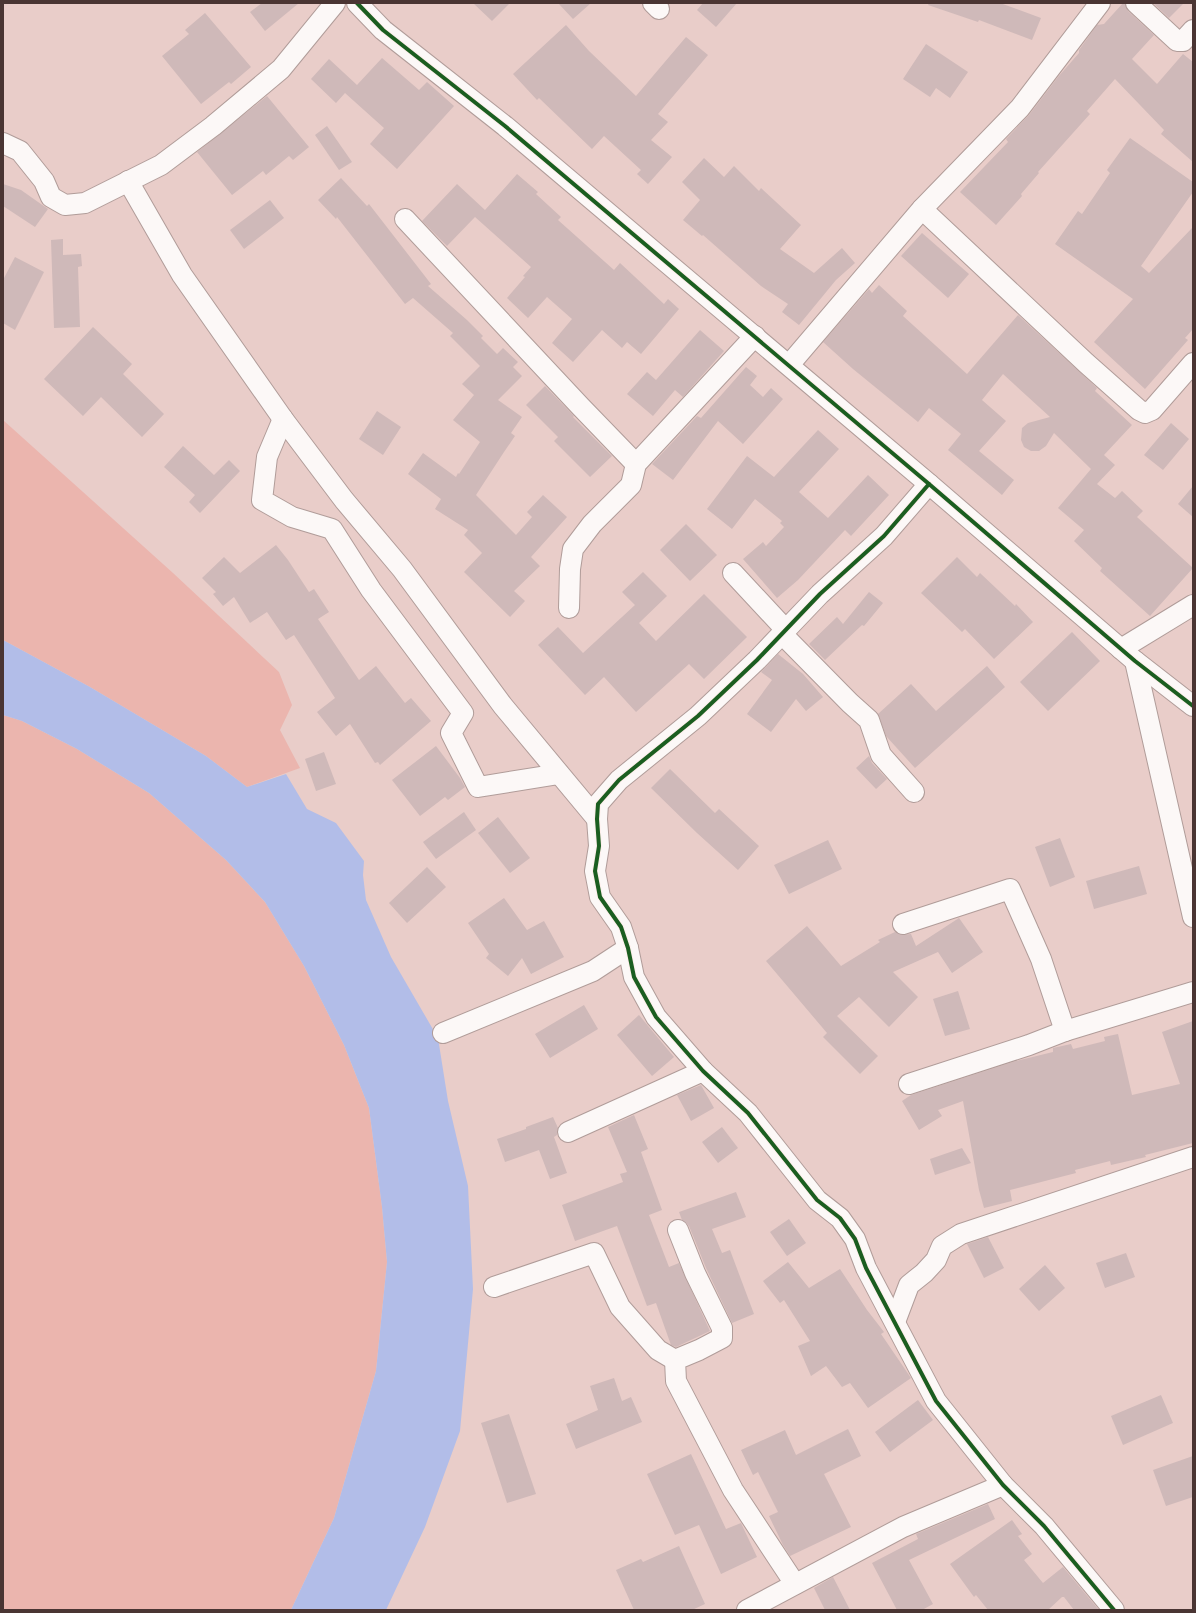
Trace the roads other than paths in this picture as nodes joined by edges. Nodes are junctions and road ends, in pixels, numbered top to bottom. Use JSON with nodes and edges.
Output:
{"nodes":[{"id":1,"x":335,"y":3,"type":"edge"},
{"id":2,"x":357,"y":3,"type":"edge"},
{"id":3,"x":653,"y":3,"type":"edge"},
{"id":4,"x":660,"y":3,"type":"edge"},
{"id":5,"x":1100,"y":3,"type":"edge"},
{"id":6,"x":1136,"y":3,"type":"edge"},
{"id":7,"x":1193,"y":30,"type":"edge"},
{"id":8,"x":3,"y":143,"type":"edge"},
{"id":9,"x":128,"y":181,"type":"junction"},
{"id":10,"x":922,"y":208,"type":"junction"},
{"id":11,"x":405,"y":219,"type":"dead end"},
{"id":12,"x":755,"y":336,"type":"junction"},
{"id":13,"x":1193,"y":363,"type":"edge"},
{"id":14,"x":789,"y":365,"type":"junction"},
{"id":15,"x":283,"y":419,"type":"junction"},
{"id":16,"x":636,"y":464,"type":"junction"},
{"id":17,"x":929,"y":484,"type":"junction"},
{"id":18,"x":733,"y":573,"type":"dead end"},
{"id":19,"x":1193,"y":605,"type":"edge"},
{"id":20,"x":569,"y":608,"type":"dead end"},
{"id":21,"x":784,"y":632,"type":"junction"},
{"id":22,"x":1128,"y":655,"type":"junction"},
{"id":23,"x":1193,"y":706,"type":"edge"},
{"id":24,"x":559,"y":774,"type":"junction"},
{"id":25,"x":914,"y":792,"type":"dead end"},
{"id":26,"x":597,"y":819,"type":"junction"},
{"id":27,"x":1193,"y":917,"type":"edge"},
{"id":28,"x":903,"y":924,"type":"dead end"},
{"id":29,"x":628,"y":948,"type":"junction"},
{"id":30,"x":1193,"y":992,"type":"edge"},
{"id":31,"x":1065,"y":1031,"type":"junction"},
{"id":32,"x":444,"y":1033,"type":"dead end"},
{"id":33,"x":703,"y":1071,"type":"junction"},
{"id":34,"x":909,"y":1084,"type":"dead end"},
{"id":35,"x":568,"y":1132,"type":"dead end"},
{"id":36,"x":1193,"y":1157,"type":"edge"},
{"id":37,"x":678,"y":1230,"type":"dead end"},
{"id":38,"x":494,"y":1287,"type":"dead end"},
{"id":39,"x":895,"y":1322,"type":"junction"},
{"id":40,"x":676,"y":1360,"type":"junction"},
{"id":41,"x":1003,"y":1485,"type":"junction"},
{"id":42,"x":795,"y":1584,"type":"junction"},
{"id":43,"x":746,"y":1610,"type":"edge"},
{"id":44,"x":1114,"y":1610,"type":"edge"}],
"edges":[{"from":1,"to":9,"type":"street"},
{"from":2,"to":12,"type":"street"},
{"from":3,"to":4,"type":"street"},
{"from":5,"to":10,"type":"street"},
{"from":6,"to":7,"type":"street"},
{"from":8,"to":9,"type":"street"},
{"from":9,"to":15,"type":"street"},
{"from":10,"to":13,"type":"street"},
{"from":10,"to":14,"type":"street"},
{"from":11,"to":16,"type":"street"},
{"from":12,"to":14,"type":"street"},
{"from":12,"to":16,"type":"street"},
{"from":14,"to":17,"type":"street"},
{"from":15,"to":24,"type":"street"},
{"from":15,"to":24,"type":"street"},
{"from":16,"to":20,"type":"street"},
{"from":17,"to":21,"type":"street"},
{"from":17,"to":22,"type":"street"},
{"from":18,"to":21,"type":"street"},
{"from":19,"to":22,"type":"street"},
{"from":21,"to":25,"type":"street"},
{"from":21,"to":26,"type":"street"},
{"from":22,"to":23,"type":"street"},
{"from":22,"to":27,"type":"street"},
{"from":24,"to":26,"type":"street"},
{"from":26,"to":29,"type":"street"},
{"from":28,"to":31,"type":"street"},
{"from":29,"to":32,"type":"street"},
{"from":29,"to":33,"type":"street"},
{"from":30,"to":31,"type":"street"},
{"from":31,"to":34,"type":"street"},
{"from":33,"to":35,"type":"street"},
{"from":33,"to":39,"type":"street"},
{"from":36,"to":39,"type":"street"},
{"from":37,"to":40,"type":"street"},
{"from":38,"to":40,"type":"street"},
{"from":39,"to":41,"type":"street"},
{"from":40,"to":42,"type":"street"},
{"from":41,"to":42,"type":"street"},
{"from":41,"to":44,"type":"street"},
{"from":42,"to":43,"type":"street"}]}
